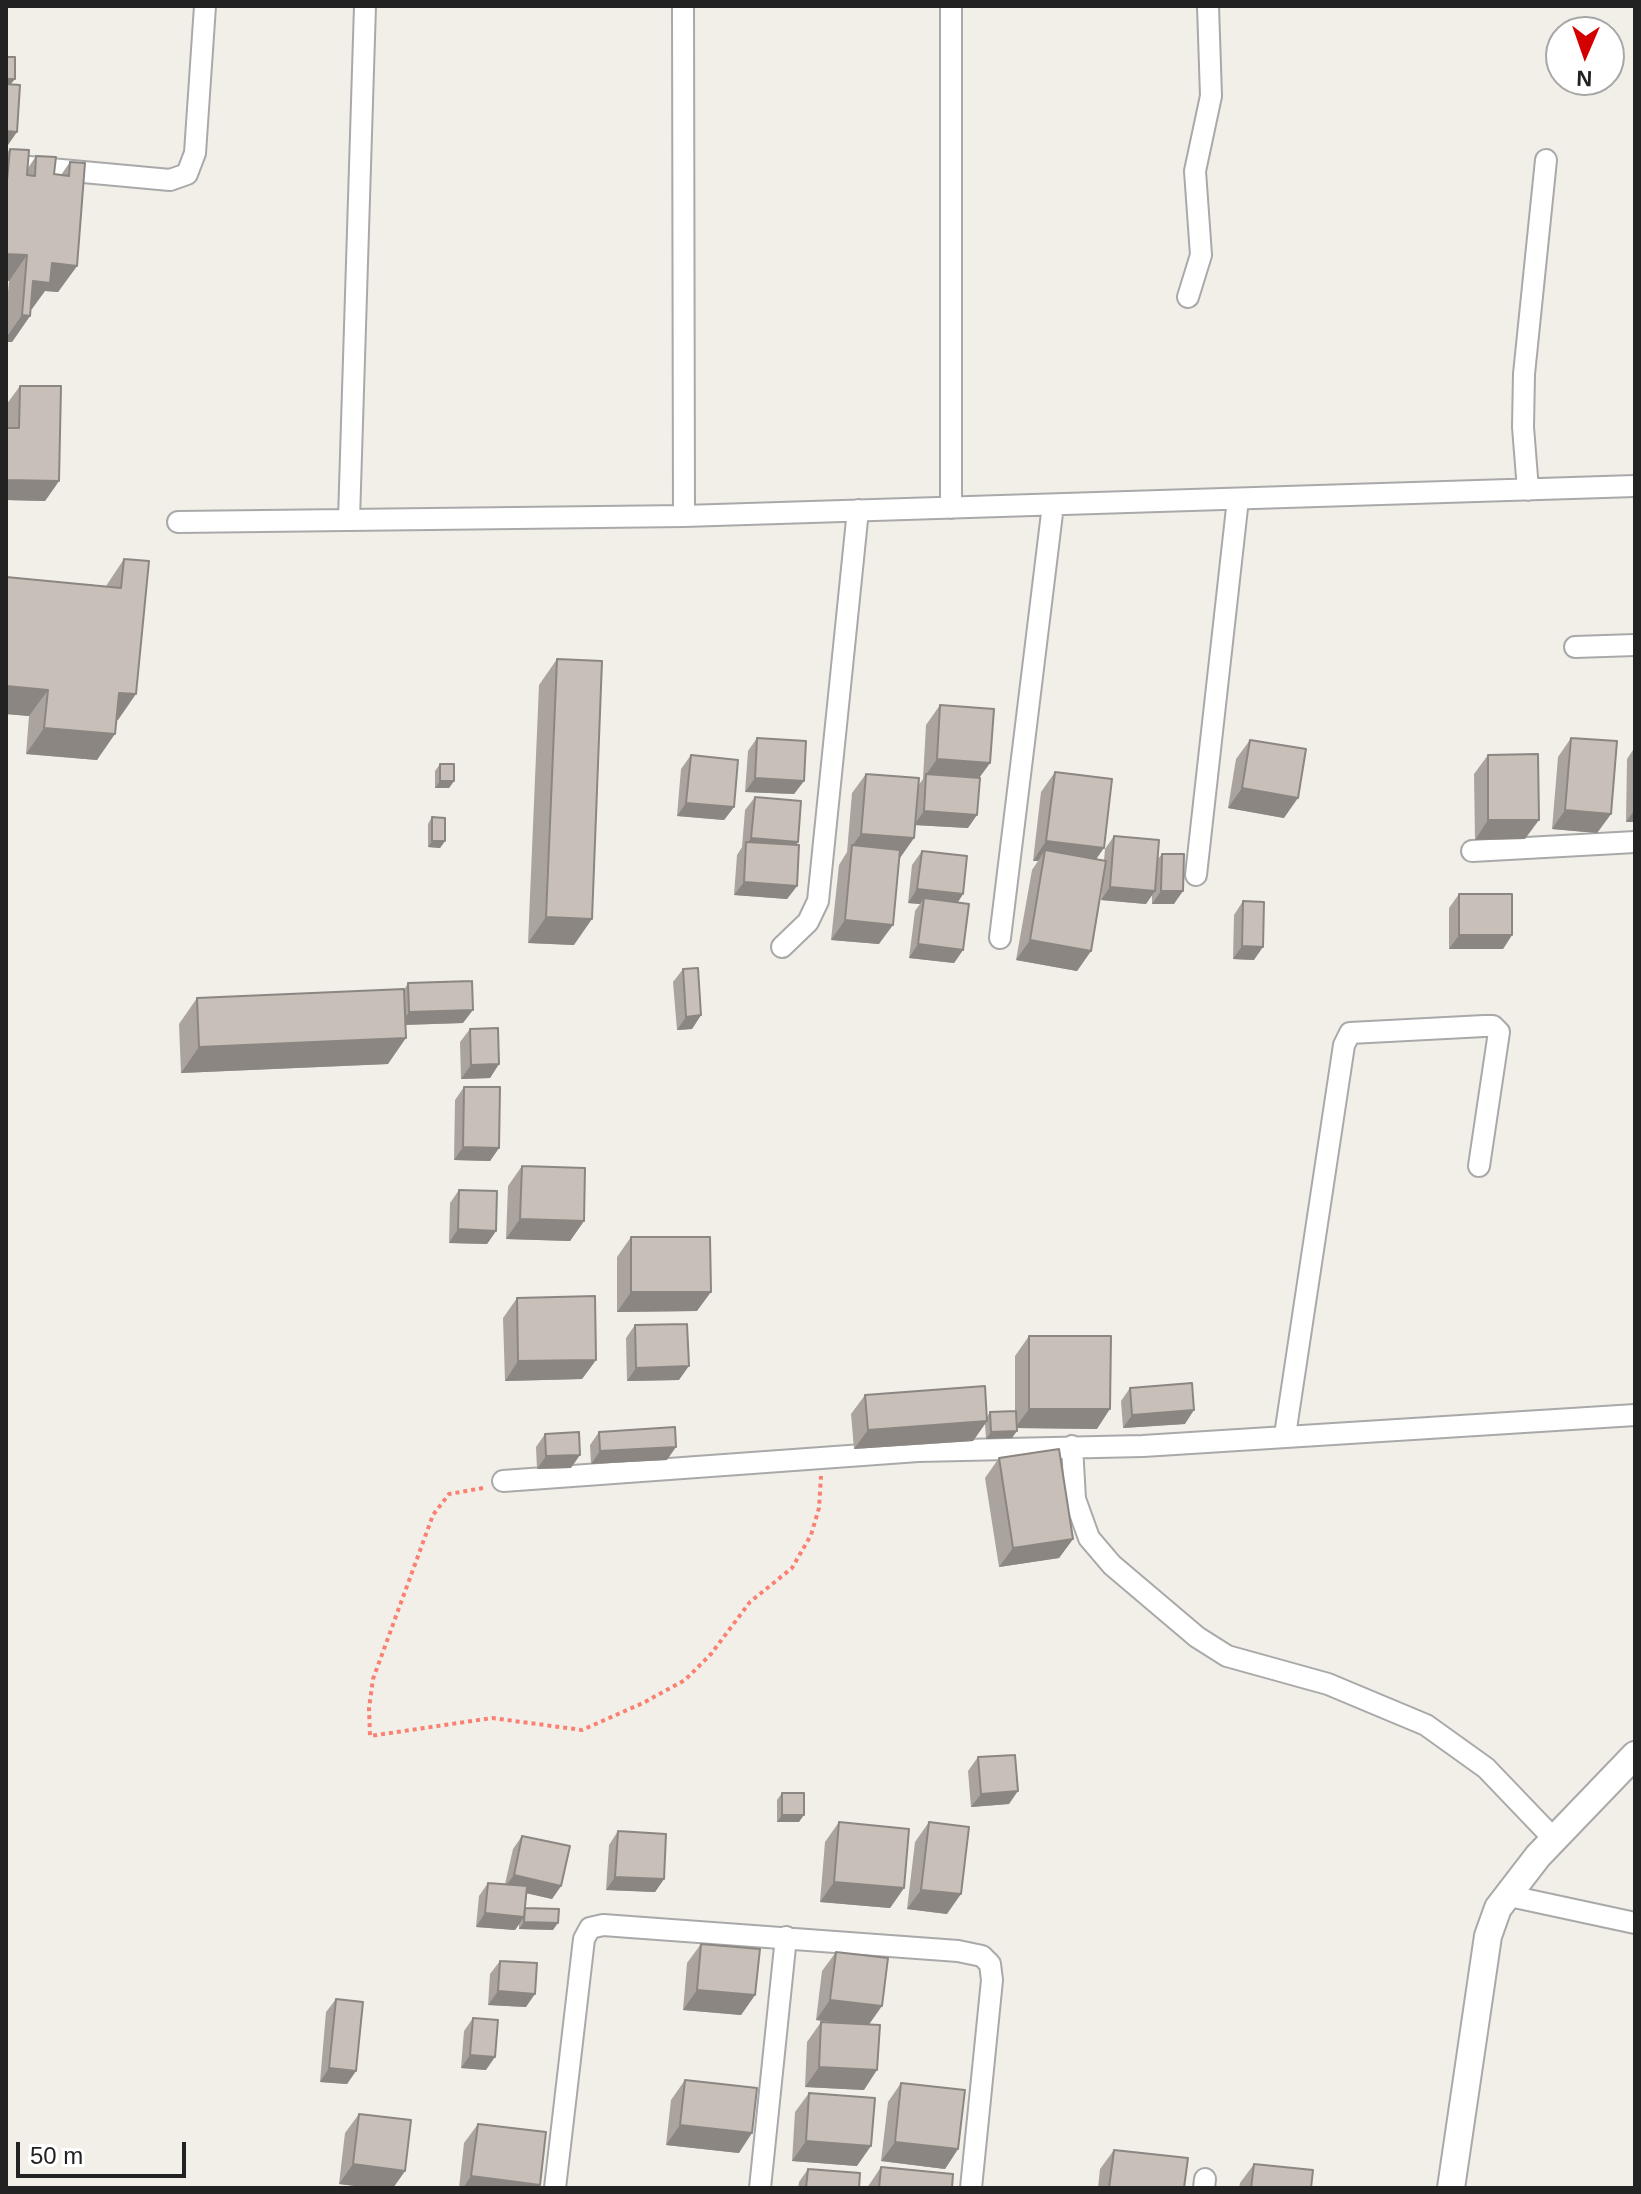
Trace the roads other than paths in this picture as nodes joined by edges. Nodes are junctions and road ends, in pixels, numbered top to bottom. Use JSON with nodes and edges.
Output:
{"nodes":[{"id":1,"x":205,"y":6,"type":"edge"},
{"id":2,"x":365,"y":6,"type":"edge"},
{"id":3,"x":683,"y":6,"type":"edge"},
{"id":4,"x":951,"y":6,"type":"edge"},
{"id":5,"x":1208,"y":6,"type":"edge"},
{"id":6,"x":1546,"y":160,"type":"dead end"},
{"id":7,"x":13,"y":166,"type":"edge"},
{"id":8,"x":1188,"y":297,"type":"dead end"},
{"id":9,"x":1635,"y":486,"type":"edge"},
{"id":10,"x":1528,"y":490,"type":"junction"},
{"id":11,"x":1238,"y":499,"type":"junction"},
{"id":12,"x":1053,"y":505,"type":"junction"},
{"id":13,"x":951,"y":508,"type":"junction"},
{"id":14,"x":858,"y":510,"type":"junction"},
{"id":15,"x":684,"y":516,"type":"junction"},
{"id":16,"x":349,"y":519,"type":"junction"},
{"id":17,"x":178,"y":522,"type":"dead end"},
{"id":18,"x":1635,"y":645,"type":"edge"},
{"id":19,"x":1575,"y":647,"type":"dead end"},
{"id":20,"x":1635,"y":842,"type":"edge"},
{"id":21,"x":1472,"y":851,"type":"dead end"},
{"id":22,"x":1196,"y":875,"type":"dead end"},
{"id":23,"x":1000,"y":938,"type":"dead end"},
{"id":24,"x":782,"y":947,"type":"dead end"},
{"id":25,"x":1479,"y":1166,"type":"dead end"},
{"id":26,"x":1635,"y":1415,"type":"edge"},
{"id":27,"x":1285,"y":1435,"type":"junction"},
{"id":28,"x":1072,"y":1446,"type":"junction"},
{"id":29,"x":503,"y":1481,"type":"road end"},
{"id":30,"x":1635,"y":1755,"type":"edge"},
{"id":31,"x":1554,"y":1839,"type":"junction"},
{"id":32,"x":1505,"y":1895,"type":"junction"},
{"id":33,"x":1635,"y":1923,"type":"edge"},
{"id":34,"x":786,"y":1937,"type":"junction"},
{"id":35,"x":555,"y":2188,"type":"edge"},
{"id":36,"x":760,"y":2188,"type":"edge"},
{"id":37,"x":971,"y":2188,"type":"edge"},
{"id":38,"x":1451,"y":2188,"type":"edge"}],
"edges":[{"from":1,"to":7,"type":"street"},
{"from":2,"to":16,"type":"street"},
{"from":3,"to":15,"type":"street"},
{"from":4,"to":13,"type":"street"},
{"from":5,"to":8,"type":"street"},
{"from":6,"to":10,"type":"street"},
{"from":9,"to":10,"type":"street"},
{"from":10,"to":11,"type":"street"},
{"from":11,"to":12,"type":"street"},
{"from":11,"to":22,"type":"street"},
{"from":12,"to":13,"type":"street"},
{"from":12,"to":23,"type":"street"},
{"from":13,"to":14,"type":"street"},
{"from":14,"to":15,"type":"street"},
{"from":14,"to":24,"type":"street"},
{"from":15,"to":16,"type":"street"},
{"from":16,"to":17,"type":"street"},
{"from":18,"to":19,"type":"street"},
{"from":20,"to":21,"type":"street"},
{"from":25,"to":27,"type":"street"},
{"from":26,"to":27,"type":"street"},
{"from":27,"to":28,"type":"street"},
{"from":28,"to":29,"type":"street"},
{"from":28,"to":31,"type":"street"},
{"from":30,"to":31,"type":"street"},
{"from":31,"to":32,"type":"street"},
{"from":32,"to":33,"type":"street"},
{"from":32,"to":38,"type":"street"},
{"from":34,"to":35,"type":"street"},
{"from":34,"to":36,"type":"street"},
{"from":34,"to":37,"type":"street"}]}
